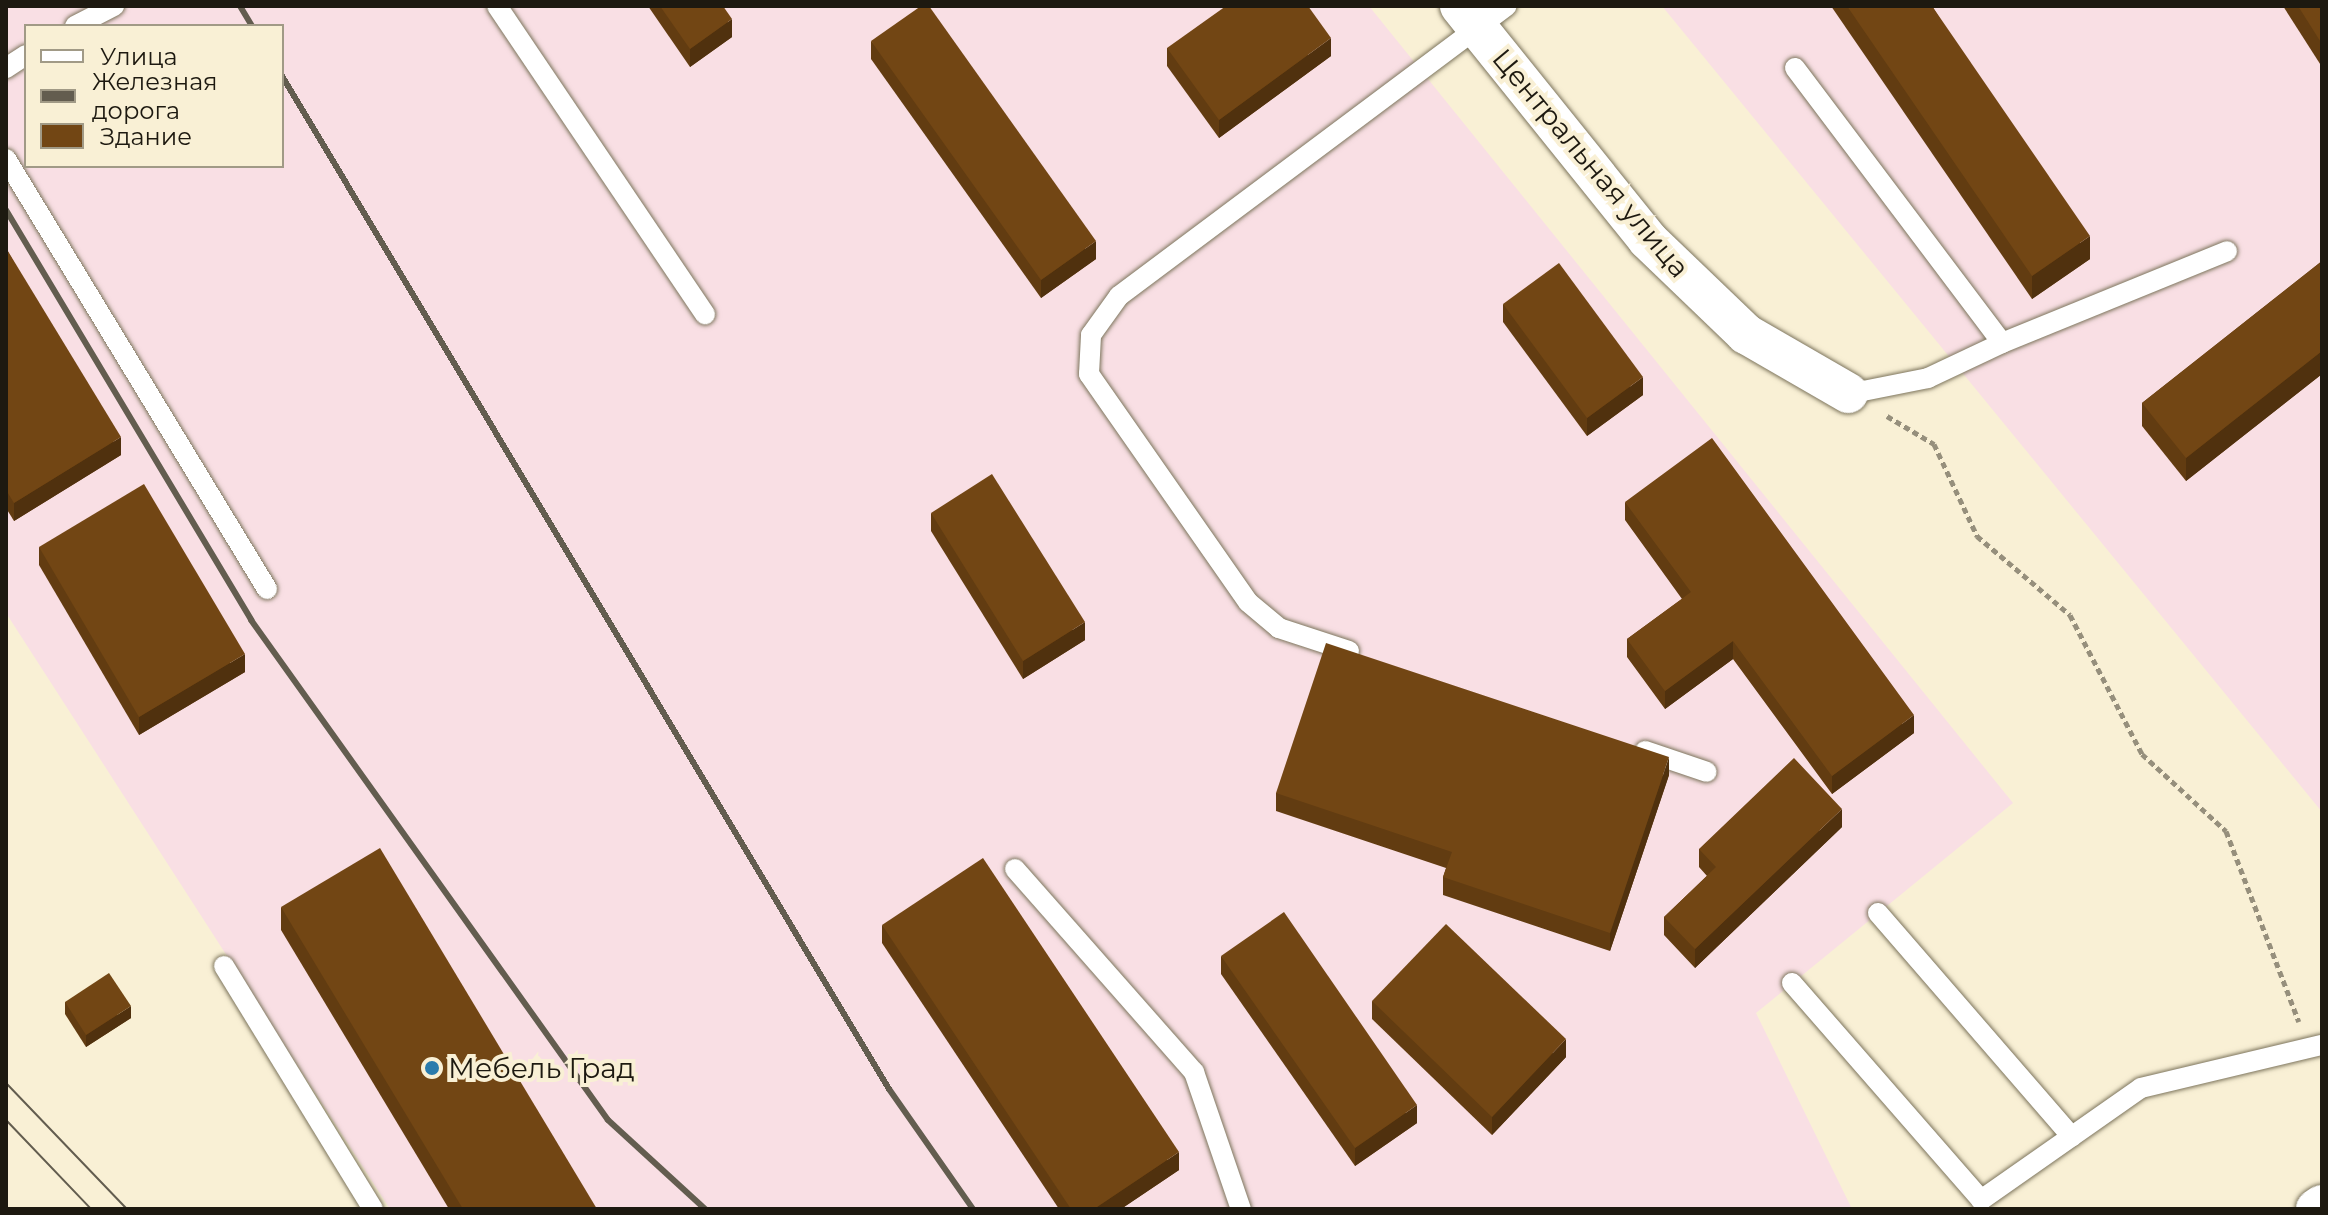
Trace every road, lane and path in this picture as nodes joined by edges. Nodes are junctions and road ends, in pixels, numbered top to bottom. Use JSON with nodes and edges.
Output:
{"nodes":[{"id":1,"x":114,"y":6,"type":"edge"},
{"id":2,"x":497,"y":6,"type":"edge"},
{"id":3,"x":1482,"y":14,"type":"edge"},
{"id":4,"x":79,"y":24,"type":"edge"},
{"id":5,"x":24,"y":56,"type":"edge"},
{"id":6,"x":6,"y":68,"type":"edge"},
{"id":7,"x":1795,"y":68,"type":"dead end"},
{"id":8,"x":6,"y":159,"type":"edge"},
{"id":9,"x":2227,"y":251,"type":"dead end"},
{"id":10,"x":705,"y":314,"type":"dead end"},
{"id":11,"x":2002,"y":343,"type":"junction"},
{"id":12,"x":1848,"y":393,"type":"junction"},
{"id":13,"x":267,"y":589,"type":"dead end"},
{"id":14,"x":1367,"y":657,"type":"edge"},
{"id":15,"x":1619,"y":742,"type":"edge"},
{"id":16,"x":1707,"y":772,"type":"dead end"},
{"id":17,"x":1015,"y":869,"type":"dead end"},
{"id":18,"x":1878,"y":913,"type":"dead end"},
{"id":19,"x":224,"y":966,"type":"dead end"},
{"id":20,"x":1792,"y":983,"type":"dead end"},
{"id":21,"x":2316,"y":1046,"type":"edge"},
{"id":22,"x":2072,"y":1137,"type":"junction"},
{"id":23,"x":2322,"y":1205,"type":"edge"},
{"id":24,"x":373,"y":1209,"type":"edge"},
{"id":25,"x":1241,"y":1209,"type":"edge"},
{"id":26,"x":2316,"y":1209,"type":"edge"}],
"edges":[{"from":1,"to":4,"type":"lane"},
{"from":2,"to":10,"type":"lane"},
{"from":3,"to":12,"type":"street","name":"Центральная улица"},
{"from":3,"to":14,"type":"lane"},
{"from":5,"to":6,"type":"lane"},
{"from":7,"to":11,"type":"lane"},
{"from":8,"to":13,"type":"lane"},
{"from":9,"to":11,"type":"lane"},
{"from":11,"to":12,"type":"lane"},
{"from":12,"to":21,"type":"path"},
{"from":15,"to":16,"type":"lane"},
{"from":17,"to":25,"type":"lane"},
{"from":18,"to":22,"type":"lane"},
{"from":19,"to":24,"type":"lane"},
{"from":20,"to":22,"type":"lane"},
{"from":21,"to":22,"type":"lane"},
{"from":23,"to":26,"type":"street"}]}
